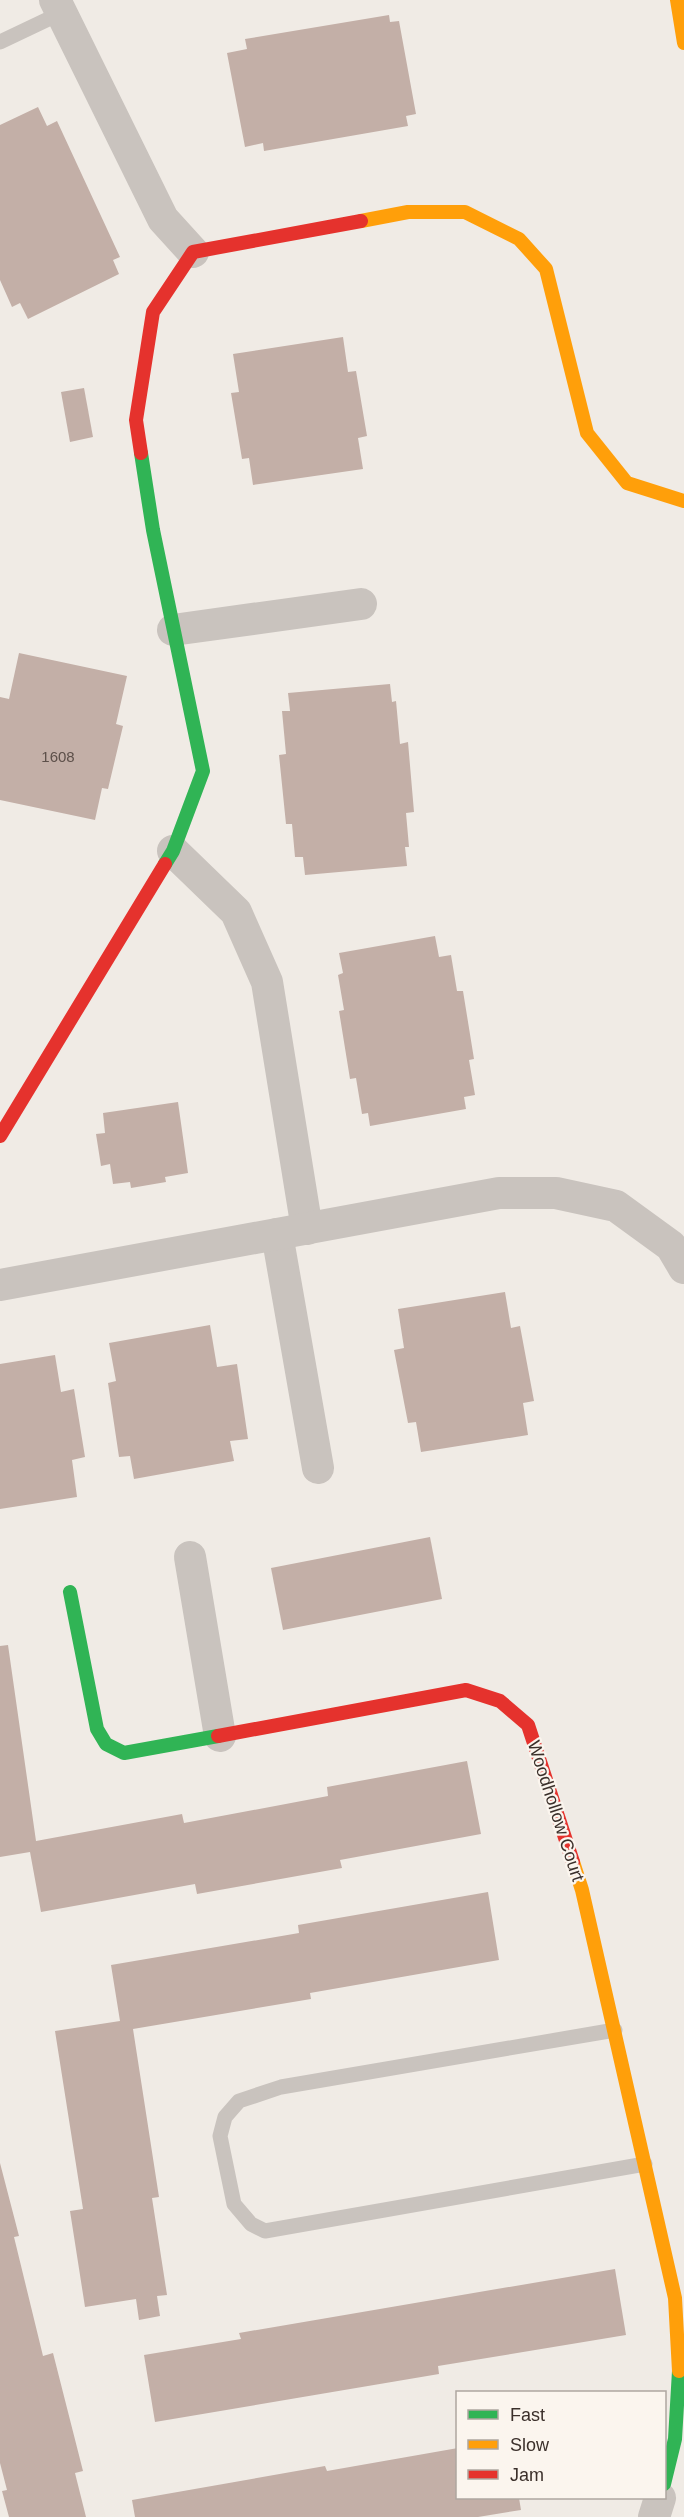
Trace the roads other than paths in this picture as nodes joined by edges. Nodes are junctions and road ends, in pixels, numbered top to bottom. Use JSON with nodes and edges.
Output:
{"nodes":[{"id":1,"x":676,"y":0,"type":"edge"},
{"id":2,"x":58,"y":6,"type":"edge"},
{"id":3,"x":0,"y":42,"type":"edge"},
{"id":4,"x":684,"y":43,"type":"edge"},
{"id":5,"x":193,"y":252,"type":"junction"},
{"id":6,"x":684,"y":501,"type":"edge"},
{"id":7,"x":361,"y":603,"type":"dead end"},
{"id":8,"x":174,"y":630,"type":"junction"},
{"id":9,"x":173,"y":851,"type":"junction"},
{"id":10,"x":0,"y":1136,"type":"edge"},
{"id":11,"x":292,"y":1232,"type":"junction"},
{"id":12,"x":684,"y":1268,"type":"edge"},
{"id":13,"x":0,"y":1285,"type":"edge"},
{"id":14,"x":318,"y":1468,"type":"dead end"},
{"id":15,"x":190,"y":1557,"type":"dead end"},
{"id":16,"x":70,"y":1592,"type":"dead end"},
{"id":17,"x":220,"y":1736,"type":"junction"},
{"id":18,"x":615,"y":2030,"type":"junction"},
{"id":19,"x":645,"y":2164,"type":"junction"},
{"id":20,"x":666,"y":2473,"type":"edge"},
{"id":21,"x":660,"y":2499,"type":"edge"},
{"id":22,"x":654,"y":2517,"type":"edge"}],
"edges":[{"from":1,"to":4,"type":"street"},
{"from":2,"to":3,"type":"lane"},
{"from":2,"to":5,"type":"street"},
{"from":5,"to":6,"type":"street"},
{"from":5,"to":8,"type":"street"},
{"from":7,"to":8,"type":"street"},
{"from":8,"to":9,"type":"street"},
{"from":9,"to":10,"type":"street"},
{"from":9,"to":11,"type":"street"},
{"from":11,"to":12,"type":"street"},
{"from":11,"to":13,"type":"street"},
{"from":11,"to":14,"type":"street"},
{"from":15,"to":17,"type":"street"},
{"from":16,"to":17,"type":"street","name":"Woodhollow Court"},
{"from":17,"to":18,"type":"street","name":"Woodhollow Court"},
{"from":18,"to":19,"type":"street","name":"Woodhollow Court"},
{"from":18,"to":19,"type":"lane"},
{"from":19,"to":20,"type":"street","name":"Woodhollow Court"},
{"from":21,"to":22,"type":"street"}]}
